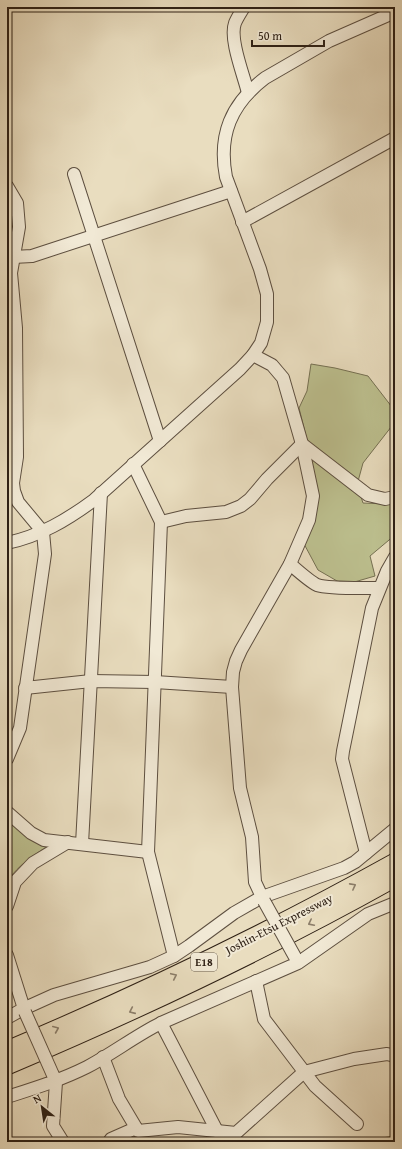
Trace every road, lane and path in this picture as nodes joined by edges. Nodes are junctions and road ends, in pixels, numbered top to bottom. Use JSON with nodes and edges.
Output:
{"nodes":[{"id":1,"x":244,"y":7,"type":"edge"},
{"id":2,"x":395,"y":12,"type":"edge"},
{"id":3,"x":248,"y":92,"type":"junction"},
{"id":4,"x":395,"y":138,"type":"edge"},
{"id":5,"x":74,"y":174,"type":"dead end"},
{"id":6,"x":7,"y":186,"type":"edge"},
{"id":7,"x":231,"y":191,"type":"junction"},
{"id":8,"x":242,"y":222,"type":"junction"},
{"id":9,"x":94,"y":236,"type":"junction"},
{"id":10,"x":13,"y":257,"type":"junction"},
{"id":11,"x":253,"y":355,"type":"junction"},
{"id":12,"x":160,"y":441,"type":"junction"},
{"id":13,"x":302,"y":444,"type":"junction"},
{"id":14,"x":133,"y":464,"type":"junction"},
{"id":15,"x":101,"y":494,"type":"junction"},
{"id":16,"x":395,"y":497,"type":"edge"},
{"id":17,"x":161,"y":522,"type":"junction"},
{"id":18,"x":43,"y":532,"type":"junction"},
{"id":19,"x":7,"y":543,"type":"edge"},
{"id":20,"x":395,"y":557,"type":"edge"},
{"id":21,"x":290,"y":564,"type":"junction"},
{"id":22,"x":379,"y":588,"type":"junction"},
{"id":23,"x":92,"y":681,"type":"junction"},
{"id":24,"x":155,"y":682,"type":"junction"},
{"id":25,"x":232,"y":687,"type":"junction"},
{"id":26,"x":25,"y":688,"type":"junction"},
{"id":27,"x":7,"y":759,"type":"edge"},
{"id":28,"x":7,"y":812,"type":"edge"},
{"id":29,"x":395,"y":829,"type":"edge"},
{"id":30,"x":68,"y":842,"type":"junction"},
{"id":31,"x":82,"y":844,"type":"junction"},
{"id":32,"x":148,"y":852,"type":"junction"},
{"id":33,"x":366,"y":853,"type":"junction"},
{"id":34,"x":395,"y":862,"type":"edge"},
{"id":35,"x":395,"y":878,"type":"edge"},
{"id":36,"x":263,"y":899,"type":"junction"},
{"id":37,"x":395,"y":902,"type":"edge"},
{"id":38,"x":7,"y":906,"type":"edge"},
{"id":39,"x":7,"y":955,"type":"edge"},
{"id":40,"x":174,"y":956,"type":"junction"},
{"id":41,"x":297,"y":960,"type":"junction"},
{"id":42,"x":256,"y":981,"type":"junction"},
{"id":43,"x":24,"y":1010,"type":"junction"},
{"id":44,"x":7,"y":1018,"type":"edge"},
{"id":45,"x":160,"y":1023,"type":"junction"},
{"id":46,"x":7,"y":1050,"type":"edge"},
{"id":47,"x":395,"y":1056,"type":"edge"},
{"id":48,"x":103,"y":1057,"type":"junction"},
{"id":49,"x":7,"y":1066,"type":"edge"},
{"id":50,"x":304,"y":1072,"type":"junction"},
{"id":51,"x":54,"y":1078,"type":"junction"},
{"id":52,"x":7,"y":1097,"type":"edge"},
{"id":53,"x":357,"y":1124,"type":"dead end"},
{"id":54,"x":136,"y":1128,"type":"junction"},
{"id":55,"x":217,"y":1131,"type":"junction"},
{"id":56,"x":63,"y":1142,"type":"edge"},
{"id":57,"x":109,"y":1142,"type":"edge"}],
"edges":[{"from":1,"to":3,"type":"street"},
{"from":2,"to":3,"type":"street"},
{"from":3,"to":7,"type":"street"},
{"from":4,"to":8,"type":"street"},
{"from":5,"to":9,"type":"street"},
{"from":6,"to":10,"type":"street"},
{"from":7,"to":8,"type":"street"},
{"from":7,"to":9,"type":"street"},
{"from":8,"to":11,"type":"street"},
{"from":9,"to":10,"type":"street"},
{"from":9,"to":12,"type":"street"},
{"from":10,"to":18,"type":"street"},
{"from":11,"to":12,"type":"street"},
{"from":11,"to":13,"type":"street"},
{"from":12,"to":14,"type":"street"},
{"from":13,"to":16,"type":"street"},
{"from":13,"to":17,"type":"street"},
{"from":13,"to":21,"type":"street"},
{"from":14,"to":15,"type":"street"},
{"from":14,"to":17,"type":"street"},
{"from":15,"to":18,"type":"street"},
{"from":15,"to":23,"type":"street"},
{"from":17,"to":24,"type":"street"},
{"from":18,"to":19,"type":"street"},
{"from":18,"to":26,"type":"street"},
{"from":20,"to":22,"type":"street"},
{"from":21,"to":22,"type":"street"},
{"from":21,"to":25,"type":"street"},
{"from":22,"to":33,"type":"street"},
{"from":23,"to":24,"type":"street"},
{"from":23,"to":26,"type":"street"},
{"from":23,"to":31,"type":"street"},
{"from":24,"to":25,"type":"street"},
{"from":24,"to":32,"type":"street"},
{"from":25,"to":36,"type":"street"},
{"from":26,"to":27,"type":"street"},
{"from":28,"to":30,"type":"street"},
{"from":29,"to":33,"type":"street"},
{"from":30,"to":31,"type":"street"},
{"from":30,"to":38,"type":"street"},
{"from":31,"to":32,"type":"street"},
{"from":32,"to":40,"type":"street"},
{"from":33,"to":36,"type":"street"},
{"from":46,"to":34,"type":"highway","name":"Joshin-Etsu Expressway","number":"E18","one_way":true},
{"from":35,"to":49,"type":"highway","name":"Joshin-Etsu Expressway","number":"E18","one_way":true},
{"from":36,"to":40,"type":"street"},
{"from":36,"to":41,"type":"street","bridge":true},
{"from":37,"to":41,"type":"street"},
{"from":39,"to":43,"type":"street"},
{"from":40,"to":43,"type":"street"},
{"from":41,"to":42,"type":"street"},
{"from":42,"to":45,"type":"street"},
{"from":42,"to":50,"type":"street"},
{"from":43,"to":44,"type":"street"},
{"from":43,"to":51,"type":"street","bridge":true},
{"from":45,"to":48,"type":"street"},
{"from":45,"to":55,"type":"street"},
{"from":47,"to":50,"type":"street"},
{"from":48,"to":51,"type":"street"},
{"from":48,"to":54,"type":"street"},
{"from":50,"to":53,"type":"street"},
{"from":50,"to":55,"type":"street"},
{"from":51,"to":52,"type":"street"},
{"from":51,"to":56,"type":"street"},
{"from":54,"to":55,"type":"street"},
{"from":54,"to":57,"type":"street"}]}
